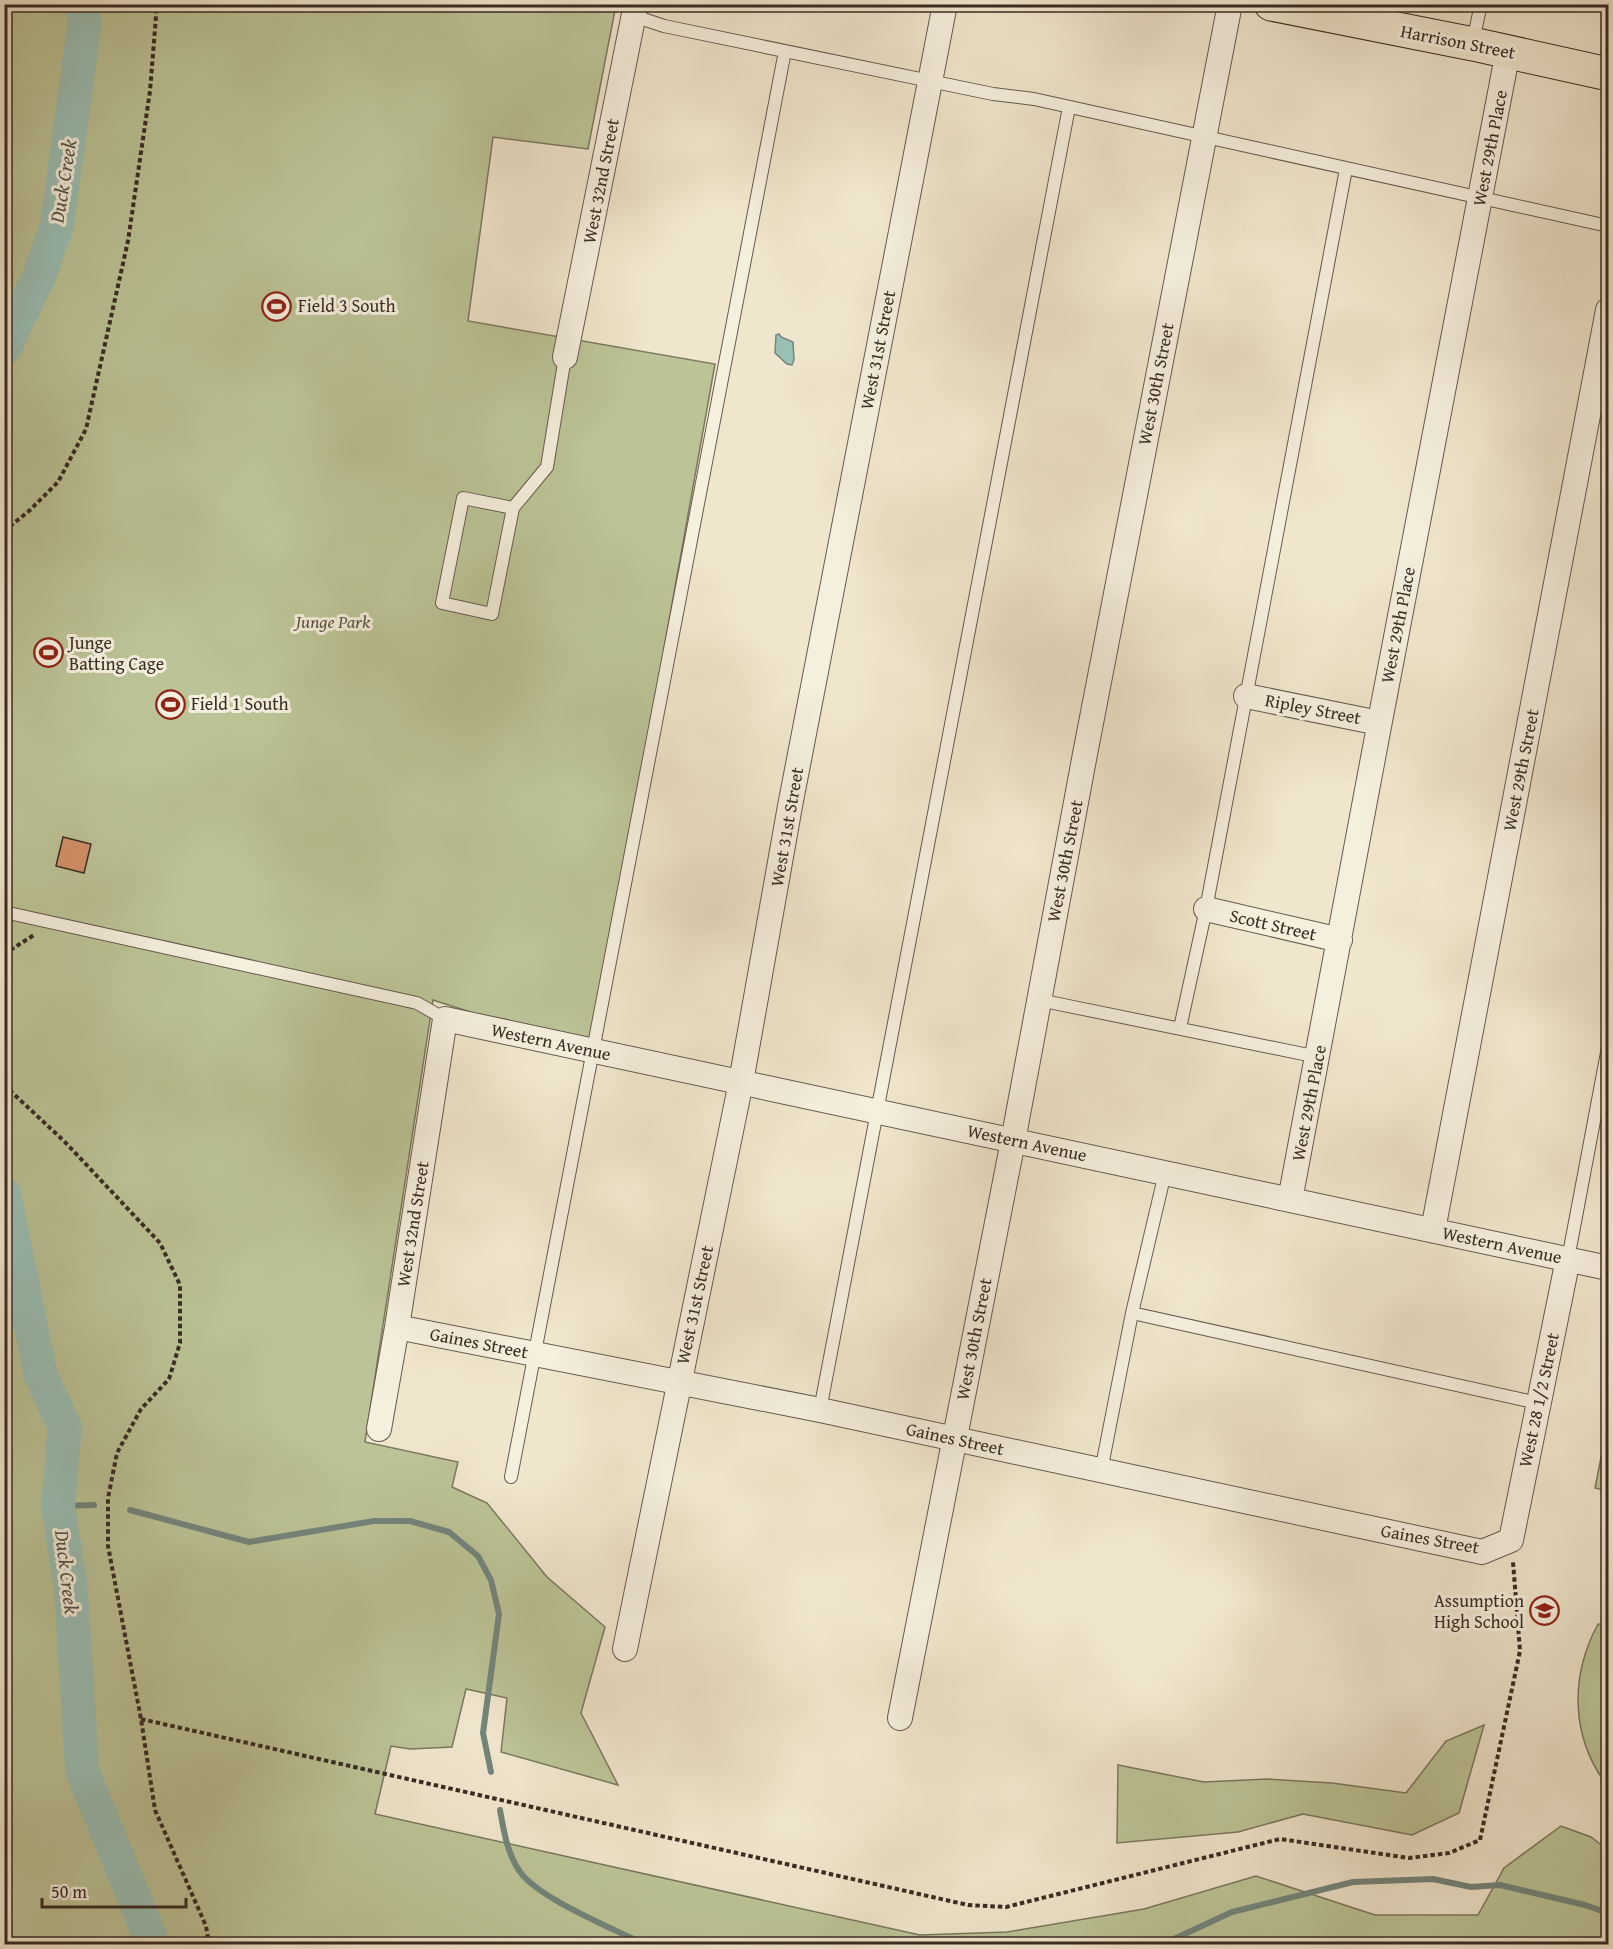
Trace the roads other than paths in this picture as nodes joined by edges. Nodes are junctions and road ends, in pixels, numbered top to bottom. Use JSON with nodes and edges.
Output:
{"nodes":[{"id":1,"x":945,"y":4,"type":"edge"},
{"id":2,"x":1230,"y":4,"type":"edge"},
{"id":3,"x":1271,"y":4,"type":"edge"},
{"id":4,"x":1481,"y":4,"type":"edge"},
{"id":5,"x":1318,"y":9,"type":"edge"},
{"id":6,"x":635,"y":10,"type":"edge"},
{"id":7,"x":1473,"y":44,"type":"junction"},
{"id":8,"x":785,"y":51,"type":"junction"},
{"id":9,"x":1508,"y":51,"type":"junction"},
{"id":10,"x":1608,"y":74,"type":"edge"},
{"id":11,"x":930,"y":81,"type":"junction"},
{"id":12,"x":1069,"y":107,"type":"junction"},
{"id":13,"x":1203,"y":137,"type":"junction"},
{"id":14,"x":1346,"y":169,"type":"junction"},
{"id":15,"x":1480,"y":199,"type":"junction"},
{"id":16,"x":1608,"y":226,"type":"edge"},
{"id":17,"x":1608,"y":310,"type":"edge"},
{"id":18,"x":566,"y":357,"type":"joint"},
{"id":19,"x":513,"y":508,"type":"junction"},
{"id":20,"x":1246,"y":696,"type":"junction"},
{"id":21,"x":1379,"y":723,"type":"junction"},
{"id":22,"x":1206,"y":909,"type":"junction"},
{"id":23,"x":4,"y":912,"type":"edge"},
{"id":24,"x":1340,"y":940,"type":"junction"},
{"id":25,"x":1039,"y":1000,"type":"junction"},
{"id":26,"x":445,"y":1019,"type":"junction"},
{"id":27,"x":1180,"y":1028,"type":"junction"},
{"id":28,"x":1608,"y":1047,"type":"edge"},
{"id":29,"x":592,"y":1051,"type":"junction"},
{"id":30,"x":1318,"y":1057,"type":"junction"},
{"id":31,"x":741,"y":1082,"type":"junction"},
{"id":32,"x":878,"y":1112,"type":"junction"},
{"id":33,"x":1013,"y":1141,"type":"junction"},
{"id":34,"x":1165,"y":1173,"type":"junction"},
{"id":35,"x":1290,"y":1200,"type":"junction"},
{"id":36,"x":1433,"y":1230,"type":"junction"},
{"id":37,"x":1568,"y":1259,"type":"junction"},
{"id":38,"x":1608,"y":1268,"type":"edge"},
{"id":39,"x":1132,"y":1313,"type":"junction"},
{"id":40,"x":397,"y":1327,"type":"junction"},
{"id":41,"x":536,"y":1354,"type":"junction"},
{"id":42,"x":680,"y":1382,"type":"junction"},
{"id":43,"x":1538,"y":1403,"type":"junction"},
{"id":44,"x":820,"y":1410,"type":"junction"},
{"id":45,"x":379,"y":1429,"type":"dead end"},
{"id":46,"x":954,"y":1439,"type":"junction"},
{"id":47,"x":1101,"y":1471,"type":"junction"},
{"id":48,"x":511,"y":1477,"type":"dead end"},
{"id":49,"x":1511,"y":1540,"type":"joint"},
{"id":50,"x":626,"y":1649,"type":"dead end"},
{"id":51,"x":900,"y":1718,"type":"dead end"}],
"edges":[{"from":1,"to":11,"type":"street","name":"West 31st Street"},
{"from":2,"to":13,"type":"street","name":"West 30th Street"},
{"from":3,"to":5,"type":"highway","name":"Harrison Street"},
{"from":4,"to":7,"type":"lane"},
{"from":5,"to":7,"type":"highway","name":"Harrison Street"},
{"from":6,"to":8,"type":"lane"},
{"from":6,"to":18,"type":"street","name":"West 32nd Street"},
{"from":7,"to":9,"type":"highway","name":"Harrison Street"},
{"from":8,"to":11,"type":"lane"},
{"from":8,"to":29,"type":"lane"},
{"from":9,"to":10,"type":"highway","name":"Harrison Street"},
{"from":9,"to":15,"type":"street","name":"West 29th Place"},
{"from":11,"to":12,"type":"lane"},
{"from":11,"to":31,"type":"street","name":"West 31st Street"},
{"from":12,"to":13,"type":"lane"},
{"from":12,"to":32,"type":"lane"},
{"from":13,"to":14,"type":"lane"},
{"from":13,"to":25,"type":"street","name":"West 30th Street"},
{"from":14,"to":15,"type":"lane"},
{"from":14,"to":20,"type":"lane"},
{"from":15,"to":16,"type":"lane"},
{"from":15,"to":21,"type":"street","name":"West 29th Place"},
{"from":17,"to":36,"type":"street","name":"West 29th Street"},
{"from":18,"to":19,"type":"lane"},
{"from":19,"to":19,"type":"lane"},
{"from":20,"to":21,"type":"street","name":"Ripley Street"},
{"from":20,"to":22,"type":"lane"},
{"from":21,"to":24,"type":"street","name":"West 29th Place"},
{"from":22,"to":24,"type":"street","name":"Scott Street"},
{"from":22,"to":27,"type":"lane"},
{"from":23,"to":26,"type":"lane"},
{"from":24,"to":30,"type":"street","name":"West 29th Place"},
{"from":25,"to":27,"type":"lane"},
{"from":25,"to":33,"type":"street","name":"West 30th Street"},
{"from":26,"to":29,"type":"street","name":"Western Avenue"},
{"from":26,"to":40,"type":"street","name":"West 32nd Street"},
{"from":27,"to":30,"type":"lane"},
{"from":28,"to":37,"type":"lane"},
{"from":29,"to":31,"type":"street","name":"Western Avenue"},
{"from":29,"to":41,"type":"lane"},
{"from":30,"to":35,"type":"street","name":"West 29th Place"},
{"from":31,"to":32,"type":"street","name":"Western Avenue"},
{"from":31,"to":42,"type":"street","name":"West 31st Street"},
{"from":32,"to":33,"type":"street","name":"Western Avenue"},
{"from":32,"to":44,"type":"lane"},
{"from":33,"to":34,"type":"street","name":"Western Avenue"},
{"from":33,"to":46,"type":"street","name":"West 30th Street"},
{"from":34,"to":35,"type":"street","name":"Western Avenue"},
{"from":34,"to":39,"type":"lane"},
{"from":35,"to":36,"type":"street","name":"Western Avenue"},
{"from":36,"to":37,"type":"street","name":"Western Avenue"},
{"from":37,"to":38,"type":"street","name":"Western Avenue"},
{"from":37,"to":43,"type":"street","name":"West 28 1/2 Street"},
{"from":39,"to":43,"type":"lane"},
{"from":39,"to":47,"type":"lane"},
{"from":40,"to":41,"type":"street","name":"Gaines Street"},
{"from":40,"to":45,"type":"street","name":"West 32nd Street"},
{"from":41,"to":42,"type":"street","name":"Gaines Street"},
{"from":41,"to":48,"type":"lane"},
{"from":42,"to":44,"type":"street","name":"Gaines Street"},
{"from":42,"to":50,"type":"street","name":"West 31st Street"},
{"from":43,"to":49,"type":"street","name":"West 28 1/2 Street"},
{"from":44,"to":46,"type":"street","name":"Gaines Street"},
{"from":46,"to":47,"type":"street","name":"Gaines Street"},
{"from":46,"to":51,"type":"street","name":"West 30th Street"},
{"from":47,"to":49,"type":"street","name":"Gaines Street"}]}
